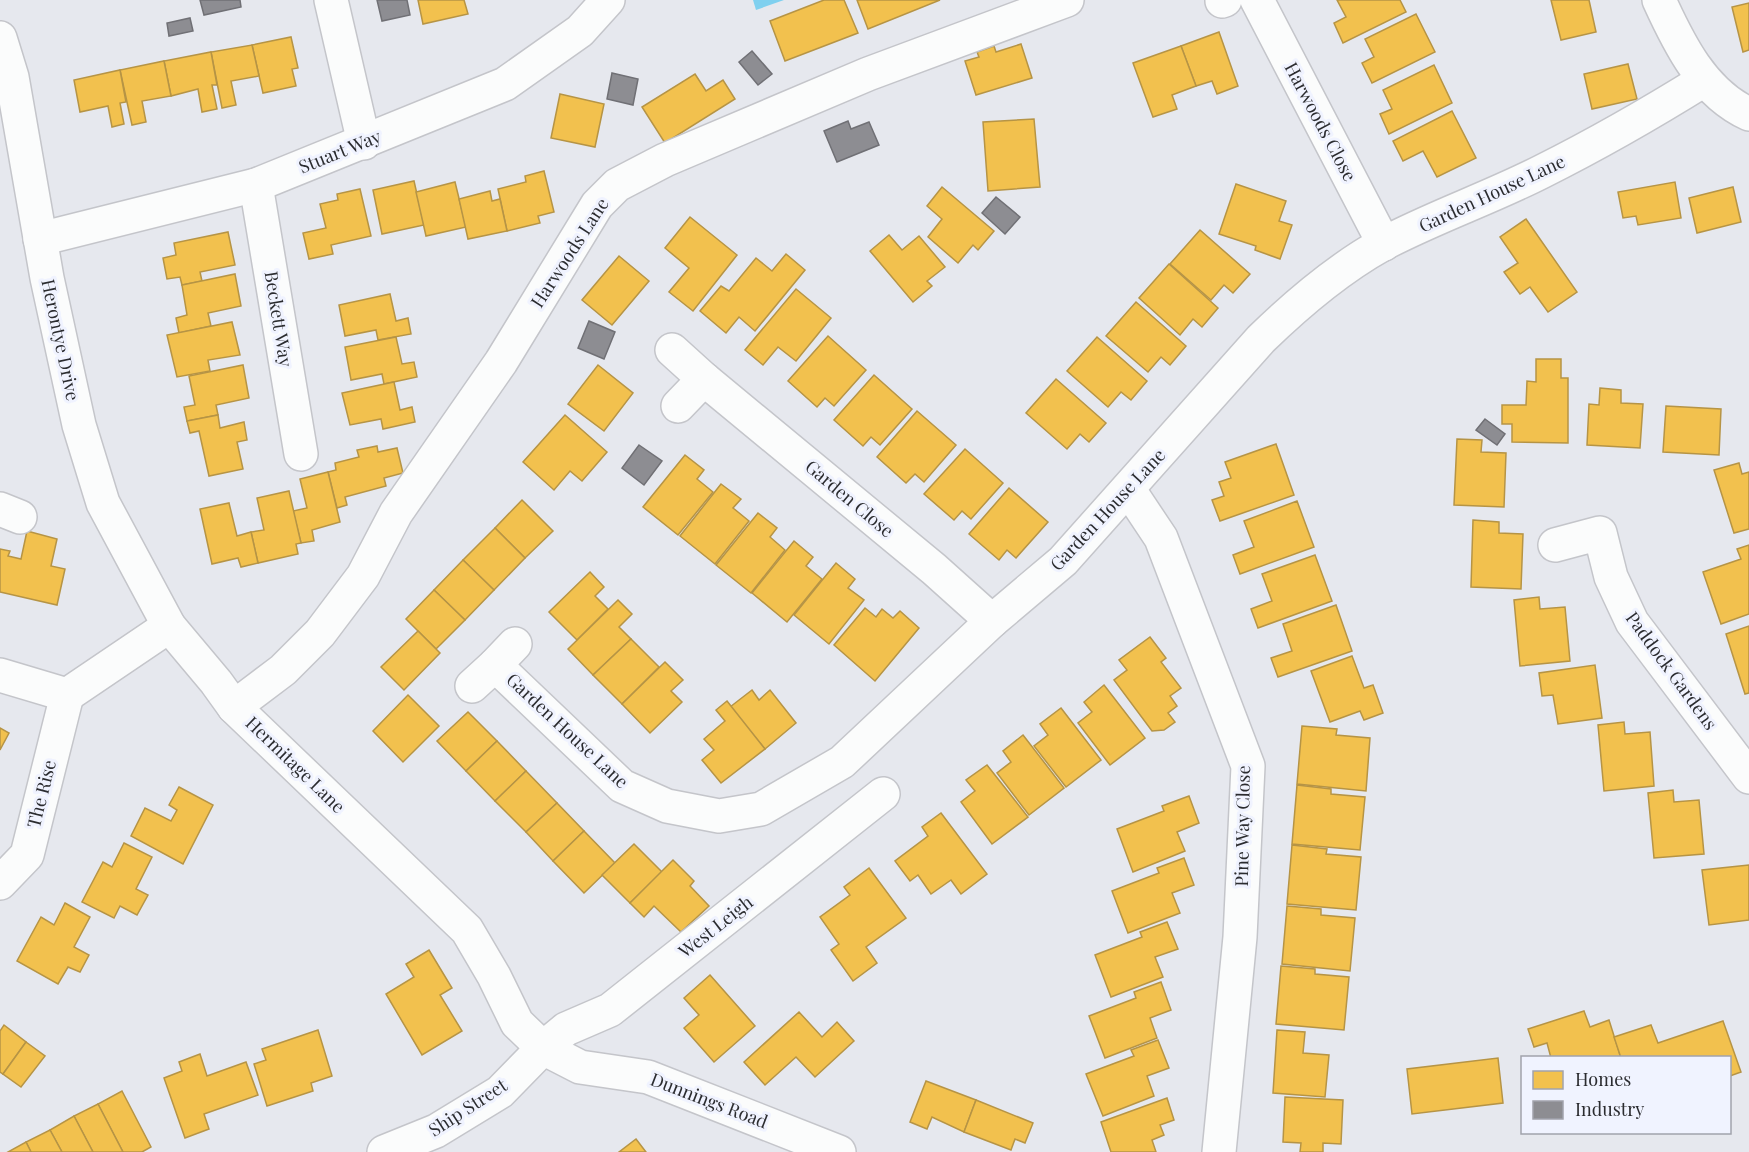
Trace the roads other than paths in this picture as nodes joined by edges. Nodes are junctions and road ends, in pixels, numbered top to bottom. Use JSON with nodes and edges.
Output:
{"nodes":[{"id":1,"x":331,"y":0,"type":"edge"},
{"id":2,"x":609,"y":0,"type":"edge"},
{"id":3,"x":1067,"y":0,"type":"edge"},
{"id":4,"x":1257,"y":0,"type":"edge"},
{"id":5,"x":1659,"y":0,"type":"edge"},
{"id":6,"x":0,"y":39,"type":"edge"},
{"id":7,"x":1704,"y":80,"type":"junction"},
{"id":8,"x":1749,"y":114,"type":"edge"},
{"id":9,"x":364,"y":143,"type":"junction"},
{"id":10,"x":256,"y":185,"type":"junction"},
{"id":11,"x":40,"y":239,"type":"junction"},
{"id":12,"x":1384,"y":244,"type":"junction"},
{"id":13,"x":672,"y":350,"type":"dead end"},
{"id":14,"x":704,"y":379,"type":"junction"},
{"id":15,"x":678,"y":406,"type":"dead end"},
{"id":16,"x":301,"y":454,"type":"dead end"},
{"id":17,"x":1129,"y":490,"type":"junction"},
{"id":18,"x":1555,"y":545,"type":"dead end"},
{"id":19,"x":992,"y":621,"type":"junction"},
{"id":20,"x":169,"y":626,"type":"junction"},
{"id":21,"x":494,"y":665,"type":"dead end"},
{"id":22,"x":0,"y":675,"type":"edge"},
{"id":23,"x":67,"y":695,"type":"junction"},
{"id":24,"x":234,"y":706,"type":"junction"},
{"id":25,"x":1749,"y":777,"type":"edge"},
{"id":26,"x":883,"y":794,"type":"dead end"},
{"id":27,"x":0,"y":883,"type":"edge"},
{"id":28,"x":543,"y":1048,"type":"junction"},
{"id":29,"x":384,"y":1152,"type":"edge"},
{"id":30,"x":839,"y":1152,"type":"edge"},
{"id":31,"x":1226,"y":1152,"type":"edge"}],
"edges":[{"from":1,"to":9,"type":"street"},
{"from":2,"to":9,"type":"street","name":"Stuart Way"},
{"from":3,"to":24,"type":"street","name":"Harwoods Lane"},
{"from":4,"to":12,"type":"street","name":"Harwoods Close"},
{"from":5,"to":7,"type":"street"},
{"from":6,"to":11,"type":"street","name":"Herontye Drive"},
{"from":7,"to":8,"type":"street"},
{"from":7,"to":12,"type":"street","name":"Garden House Lane"},
{"from":9,"to":10,"type":"street","name":"Stuart Way"},
{"from":10,"to":11,"type":"street","name":"Stuart Way"},
{"from":10,"to":16,"type":"street","name":"Beckett Way"},
{"from":11,"to":20,"type":"street","name":"Herontye Drive"},
{"from":12,"to":17,"type":"street","name":"Garden House Lane"},
{"from":13,"to":14,"type":"street","name":"Garden Close"},
{"from":14,"to":15,"type":"street"},
{"from":14,"to":19,"type":"street","name":"Garden Close"},
{"from":17,"to":19,"type":"street","name":"Garden House Lane"},
{"from":17,"to":31,"type":"street","name":"Pine Way Close"},
{"from":18,"to":25,"type":"street","name":"Paddock Gardens"},
{"from":19,"to":21,"type":"street","name":"Garden House Lane"},
{"from":20,"to":23,"type":"street"},
{"from":20,"to":24,"type":"street","name":"Hermitage Lane"},
{"from":22,"to":23,"type":"street"},
{"from":23,"to":27,"type":"street","name":"The Rise"},
{"from":24,"to":28,"type":"street","name":"Hermitage Lane"},
{"from":26,"to":28,"type":"street","name":"West Leigh"},
{"from":28,"to":29,"type":"street","name":"Ship Street"},
{"from":28,"to":30,"type":"street","name":"Dunnings Road"}]}
